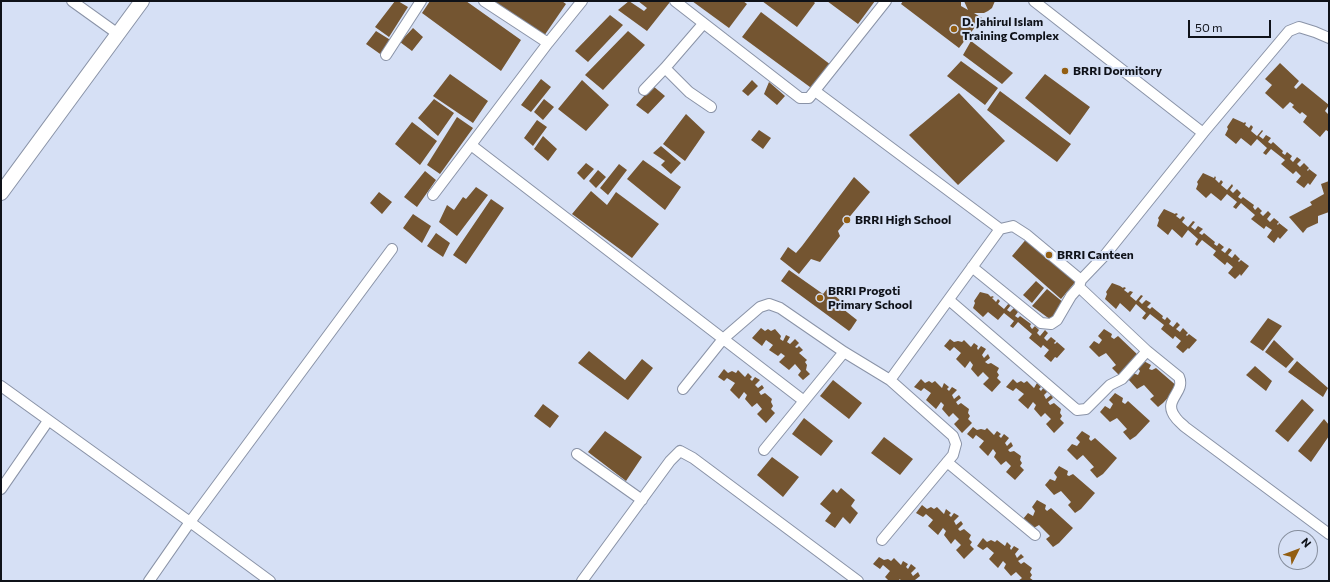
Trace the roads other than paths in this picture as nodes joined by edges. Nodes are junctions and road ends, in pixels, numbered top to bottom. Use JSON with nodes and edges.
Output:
{"nodes":[{"id":1,"x":72,"y":1,"type":"edge"},
{"id":2,"x":142,"y":1,"type":"edge"},
{"id":3,"x":421,"y":1,"type":"edge"},
{"id":4,"x":484,"y":1,"type":"edge"},
{"id":5,"x":582,"y":1,"type":"edge"},
{"id":6,"x":675,"y":1,"type":"edge"},
{"id":7,"x":886,"y":1,"type":"edge"},
{"id":8,"x":1034,"y":1,"type":"edge"},
{"id":9,"x":703,"y":24,"type":"junction"},
{"id":10,"x":118,"y":34,"type":"junction"},
{"id":11,"x":1329,"y":38,"type":"edge"},
{"id":12,"x":548,"y":43,"type":"junction"},
{"id":13,"x":386,"y":55,"type":"dead end"},
{"id":14,"x":665,"y":68,"type":"junction"},
{"id":15,"x":644,"y":90,"type":"dead end"},
{"id":16,"x":815,"y":91,"type":"junction"},
{"id":17,"x":710,"y":107,"type":"dead end"},
{"id":18,"x":1203,"y":133,"type":"junction"},
{"id":19,"x":471,"y":145,"type":"junction"},
{"id":20,"x":1,"y":193,"type":"edge"},
{"id":21,"x":433,"y":195,"type":"dead end"},
{"id":22,"x":1000,"y":229,"type":"junction"},
{"id":23,"x":392,"y":250,"type":"dead end"},
{"id":24,"x":972,"y":267,"type":"junction"},
{"id":25,"x":1080,"y":284,"type":"junction"},
{"id":26,"x":949,"y":300,"type":"junction"},
{"id":27,"x":723,"y":339,"type":"junction"},
{"id":28,"x":1147,"y":351,"type":"junction"},
{"id":29,"x":844,"y":352,"type":"junction"},
{"id":30,"x":890,"y":380,"type":"junction"},
{"id":31,"x":1,"y":386,"type":"edge"},
{"id":32,"x":683,"y":389,"type":"dead end"},
{"id":33,"x":804,"y":401,"type":"junction"},
{"id":34,"x":48,"y":421,"type":"junction"},
{"id":35,"x":764,"y":450,"type":"dead end"},
{"id":36,"x":577,"y":454,"type":"dead end"},
{"id":37,"x":947,"y":462,"type":"junction"},
{"id":38,"x":1,"y":489,"type":"edge"},
{"id":39,"x":642,"y":500,"type":"junction"},
{"id":40,"x":190,"y":522,"type":"junction"},
{"id":41,"x":1329,"y":534,"type":"edge"},
{"id":42,"x":1035,"y":535,"type":"dead end"},
{"id":43,"x":882,"y":540,"type":"dead end"},
{"id":44,"x":149,"y":581,"type":"edge"},
{"id":45,"x":270,"y":581,"type":"edge"},
{"id":46,"x":582,"y":581,"type":"edge"},
{"id":47,"x":858,"y":581,"type":"edge"}],
"edges":[{"from":1,"to":10,"type":"street"},
{"from":2,"to":10,"type":"main road"},
{"from":3,"to":13,"type":"street"},
{"from":4,"to":12,"type":"street"},
{"from":5,"to":12,"type":"street"},
{"from":6,"to":9,"type":"street"},
{"from":7,"to":16,"type":"street"},
{"from":8,"to":18,"type":"street"},
{"from":9,"to":14,"type":"street"},
{"from":9,"to":16,"type":"street"},
{"from":10,"to":20,"type":"main road"},
{"from":11,"to":18,"type":"street"},
{"from":12,"to":19,"type":"street"},
{"from":14,"to":15,"type":"street"},
{"from":14,"to":17,"type":"street"},
{"from":16,"to":22,"type":"street"},
{"from":18,"to":25,"type":"street"},
{"from":19,"to":21,"type":"street"},
{"from":19,"to":27,"type":"street"},
{"from":22,"to":24,"type":"street"},
{"from":22,"to":25,"type":"street"},
{"from":23,"to":40,"type":"street"},
{"from":24,"to":25,"type":"street"},
{"from":24,"to":26,"type":"street"},
{"from":25,"to":28,"type":"street"},
{"from":26,"to":28,"type":"street"},
{"from":26,"to":30,"type":"street"},
{"from":27,"to":29,"type":"street"},
{"from":27,"to":32,"type":"street"},
{"from":27,"to":33,"type":"street"},
{"from":28,"to":41,"type":"street"},
{"from":29,"to":30,"type":"street"},
{"from":29,"to":33,"type":"street"},
{"from":30,"to":37,"type":"street"},
{"from":31,"to":34,"type":"street"},
{"from":33,"to":35,"type":"street"},
{"from":34,"to":38,"type":"street"},
{"from":34,"to":40,"type":"street"},
{"from":36,"to":39,"type":"street"},
{"from":37,"to":42,"type":"street"},
{"from":37,"to":43,"type":"street"},
{"from":39,"to":46,"type":"street"},
{"from":39,"to":47,"type":"street"},
{"from":40,"to":44,"type":"street"},
{"from":40,"to":45,"type":"street"}]}
